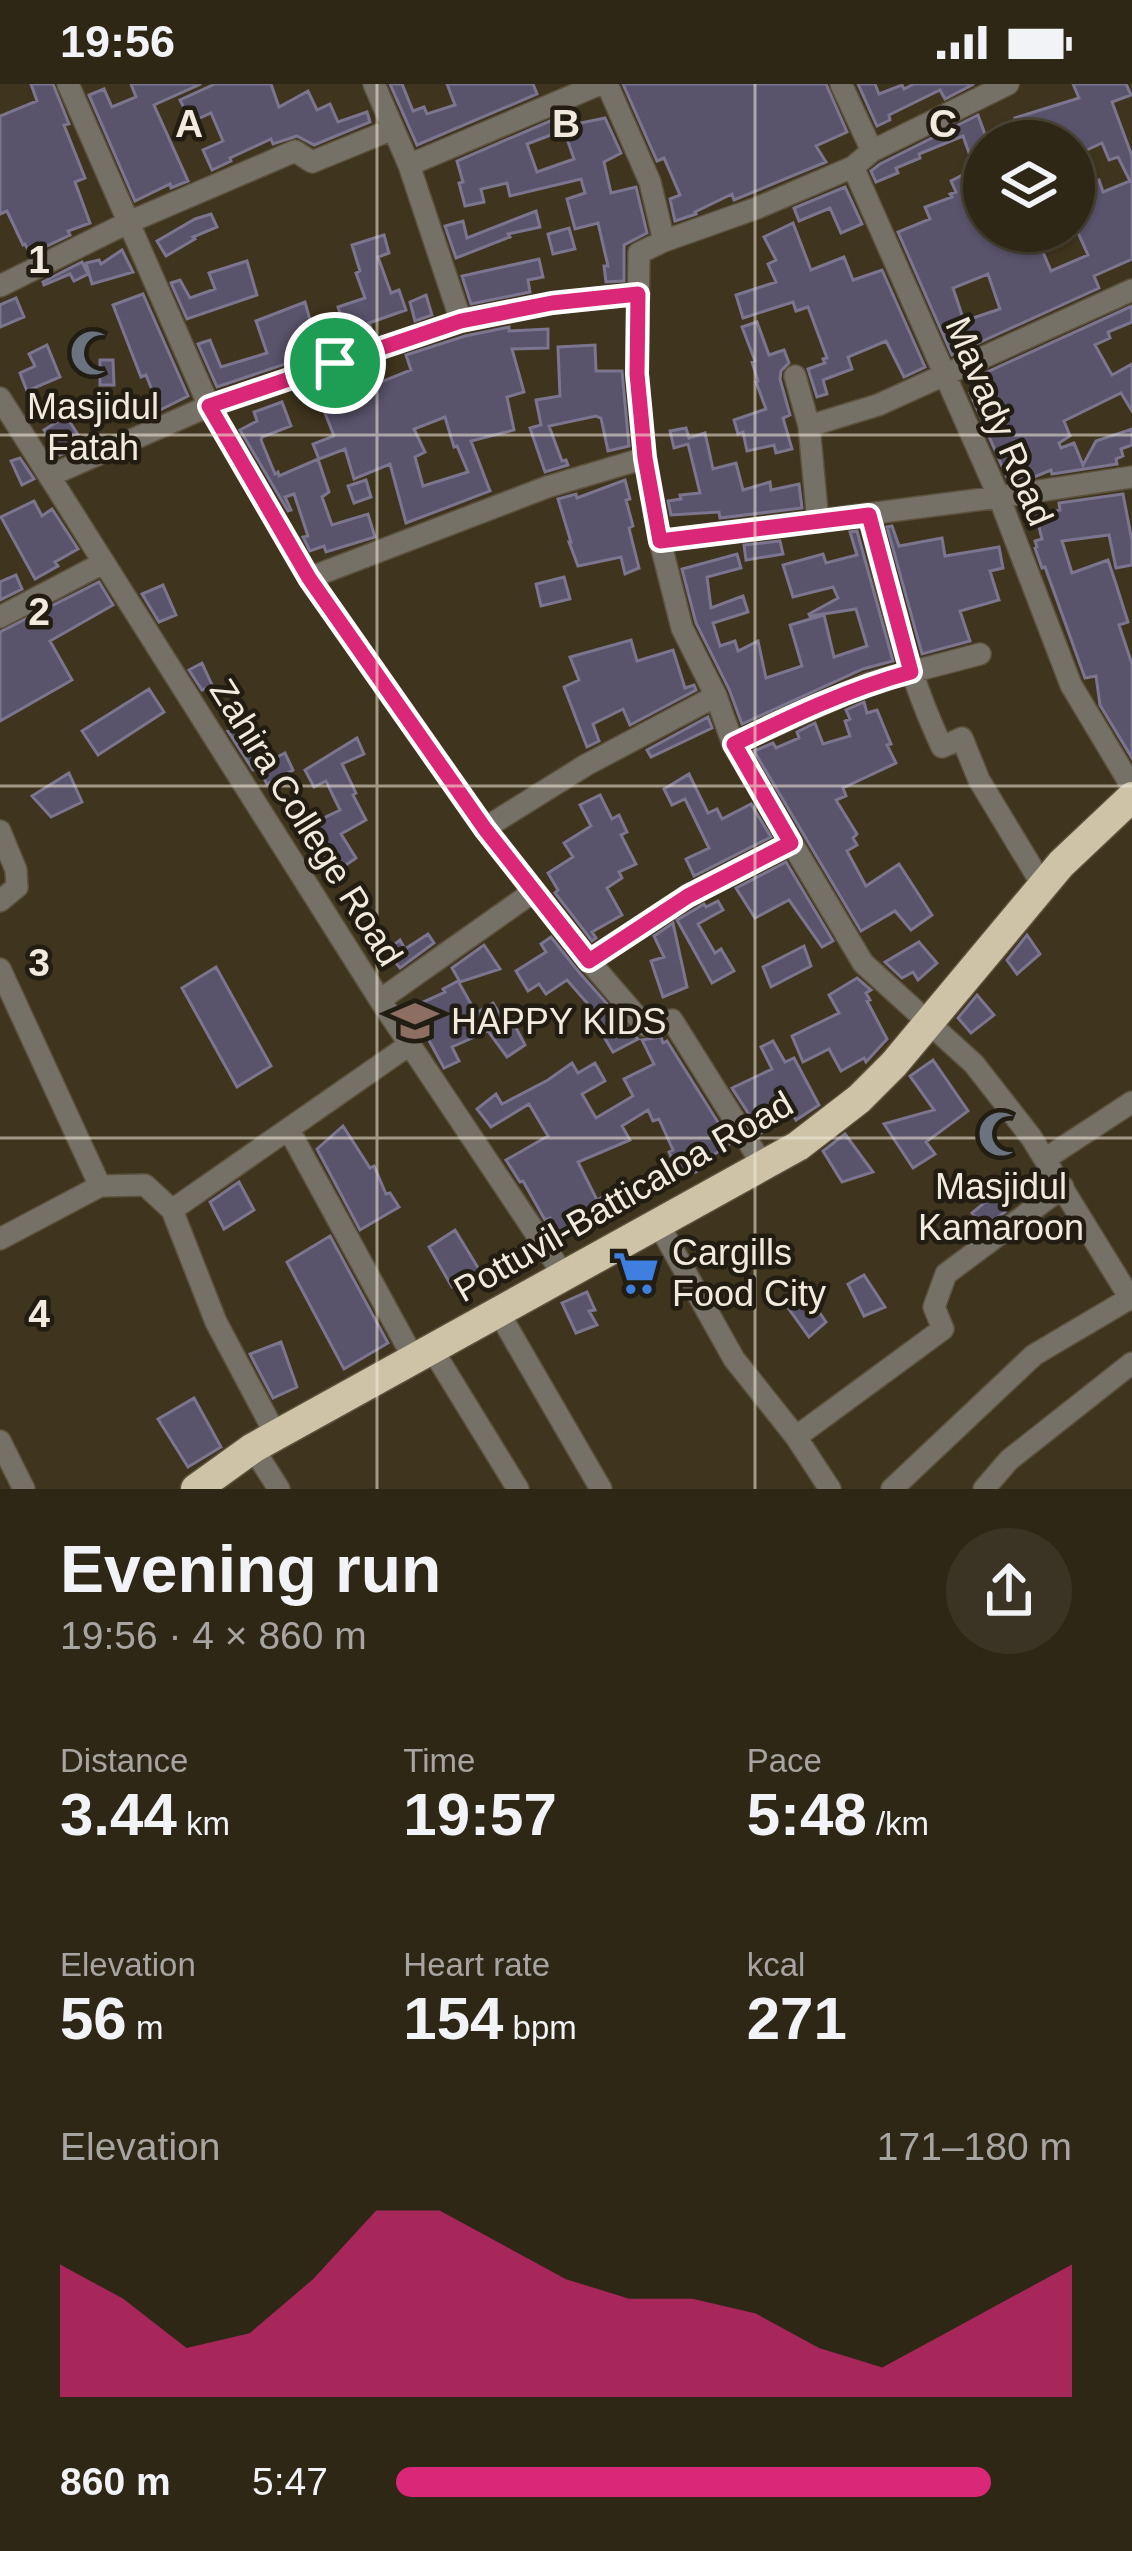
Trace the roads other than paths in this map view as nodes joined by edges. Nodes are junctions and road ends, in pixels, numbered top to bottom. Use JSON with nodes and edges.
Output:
{"nodes":[{"id":1,"x":68,"y":84,"type":"edge"},
{"id":2,"x":374,"y":84,"type":"edge"},
{"id":3,"x":603,"y":84,"type":"edge"},
{"id":4,"x":841,"y":84,"type":"edge"},
{"id":5,"x":1008,"y":84,"type":"edge"},
{"id":6,"x":394,"y":129,"type":"junction"},
{"id":7,"x":872,"y":151,"type":"junction"},
{"id":8,"x":409,"y":165,"type":"junction"},
{"id":9,"x":853,"y":166,"type":"junction"},
{"id":10,"x":127,"y":223,"type":"junction"},
{"id":11,"x":664,"y":241,"type":"junction"},
{"id":12,"x":0,"y":286,"type":"edge"},
{"id":13,"x":1132,"y":290,"type":"edge"},
{"id":14,"x":638,"y":294,"type":"junction"},
{"id":15,"x":461,"y":321,"type":"junction"},
{"id":16,"x":795,"y":376,"type":"dead end"},
{"id":17,"x":946,"y":376,"type":"junction"},
{"id":18,"x":0,"y":398,"type":"edge"},
{"id":19,"x":209,"y":406,"type":"junction"},
{"id":20,"x":809,"y":426,"type":"junction"},
{"id":21,"x":645,"y":458,"type":"junction"},
{"id":22,"x":49,"y":476,"type":"junction"},
{"id":23,"x":1132,"y":477,"type":"edge"},
{"id":24,"x":999,"y":497,"type":"junction"},
{"id":25,"x":869,"y":515,"type":"junction"},
{"id":26,"x":818,"y":522,"type":"junction"},
{"id":27,"x":660,"y":541,"type":"junction"},
{"id":28,"x":103,"y":563,"type":"junction"},
{"id":29,"x":309,"y":578,"type":"junction"},
{"id":30,"x":0,"y":617,"type":"edge"},
{"id":31,"x":980,"y":653,"type":"dead end"},
{"id":32,"x":911,"y":672,"type":"junction"},
{"id":33,"x":716,"y":696,"type":"junction"},
{"id":34,"x":734,"y":744,"type":"junction"},
{"id":35,"x":1132,"y":788,"type":"edge"},
{"id":36,"x":1132,"y":797,"type":"edge"},
{"id":37,"x":485,"y":829,"type":"junction"},
{"id":38,"x":0,"y":831,"type":"edge"},
{"id":39,"x":791,"y":843,"type":"junction"},
{"id":40,"x":1043,"y":886,"type":"junction"},
{"id":41,"x":533,"y":892,"type":"junction"},
{"id":42,"x":0,"y":901,"type":"edge"},
{"id":43,"x":589,"y":961,"type":"junction"},
{"id":44,"x":0,"y":969,"type":"edge"},
{"id":45,"x":380,"y":1000,"type":"junction"},
{"id":46,"x":928,"y":1024,"type":"junction"},
{"id":47,"x":410,"y":1045,"type":"junction"},
{"id":48,"x":1132,"y":1102,"type":"edge"},
{"id":49,"x":290,"y":1130,"type":"junction"},
{"id":50,"x":1045,"y":1159,"type":"junction"},
{"id":51,"x":764,"y":1167,"type":"junction"},
{"id":52,"x":100,"y":1186,"type":"junction"},
{"id":53,"x":1063,"y":1186,"type":"junction"},
{"id":54,"x":172,"y":1210,"type":"junction"},
{"id":55,"x":659,"y":1225,"type":"junction"},
{"id":56,"x":0,"y":1239,"type":"edge"},
{"id":57,"x":565,"y":1277,"type":"junction"},
{"id":58,"x":1131,"y":1298,"type":"edge"},
{"id":59,"x":499,"y":1313,"type":"junction"},
{"id":60,"x":423,"y":1354,"type":"junction"},
{"id":61,"x":1132,"y":1363,"type":"edge"},
{"id":62,"x":796,"y":1437,"type":"junction"},
{"id":63,"x":0,"y":1441,"type":"edge"},
{"id":64,"x":265,"y":1442,"type":"junction"},
{"id":65,"x":25,"y":1489,"type":"edge"},
{"id":66,"x":196,"y":1489,"type":"edge"},
{"id":67,"x":279,"y":1489,"type":"edge"},
{"id":68,"x":518,"y":1489,"type":"edge"},
{"id":69,"x":601,"y":1489,"type":"edge"},
{"id":70,"x":830,"y":1489,"type":"edge"},
{"id":71,"x":892,"y":1489,"type":"edge"},
{"id":72,"x":984,"y":1489,"type":"edge"}],
"edges":[{"from":1,"to":10,"type":"street"},
{"from":2,"to":6,"type":"street"},
{"from":3,"to":8,"type":"street"},
{"from":3,"to":11,"type":"street"},
{"from":4,"to":7,"type":"street"},
{"from":5,"to":7,"type":"street"},
{"from":6,"to":8,"type":"street"},
{"from":6,"to":10,"type":"street"},
{"from":7,"to":9,"type":"street"},
{"from":8,"to":15,"type":"street"},
{"from":9,"to":11,"type":"street"},
{"from":9,"to":17,"type":"street","name":"Mavady Road"},
{"from":10,"to":12,"type":"street"},
{"from":10,"to":19,"type":"street"},
{"from":11,"to":14,"type":"street"},
{"from":13,"to":17,"type":"street"},
{"from":14,"to":15,"type":"street"},
{"from":14,"to":21,"type":"street"},
{"from":15,"to":19,"type":"street"},
{"from":16,"to":20,"type":"street"},
{"from":17,"to":20,"type":"street"},
{"from":17,"to":24,"type":"street","name":"Mavady Road"},
{"from":18,"to":22,"type":"street","name":"Zahira College Road"},
{"from":19,"to":22,"type":"street"},
{"from":19,"to":29,"type":"street"},
{"from":20,"to":26,"type":"street"},
{"from":21,"to":27,"type":"street"},
{"from":21,"to":29,"type":"street"},
{"from":22,"to":28,"type":"street","name":"Zahira College Road"},
{"from":23,"to":24,"type":"street"},
{"from":24,"to":25,"type":"street"},
{"from":24,"to":35,"type":"street","name":"Mavady Road"},
{"from":25,"to":26,"type":"street"},
{"from":25,"to":32,"type":"street"},
{"from":26,"to":27,"type":"street"},
{"from":27,"to":33,"type":"street"},
{"from":28,"to":30,"type":"street"},
{"from":28,"to":45,"type":"street","name":"Zahira College Road"},
{"from":29,"to":37,"type":"street"},
{"from":31,"to":32,"type":"street"},
{"from":32,"to":34,"type":"street"},
{"from":32,"to":40,"type":"street"},
{"from":33,"to":34,"type":"street"},
{"from":33,"to":37,"type":"street"},
{"from":34,"to":39,"type":"street"},
{"from":36,"to":40,"type":"highway","name":"Pottuvil-Batticaloa Road"},
{"from":37,"to":41,"type":"street"},
{"from":38,"to":42,"type":"street"},
{"from":39,"to":43,"type":"street"},
{"from":39,"to":46,"type":"street"},
{"from":40,"to":46,"type":"highway","name":"Pottuvil-Batticaloa Road"},
{"from":41,"to":43,"type":"street"},
{"from":41,"to":45,"type":"street"},
{"from":43,"to":51,"type":"street"},
{"from":44,"to":52,"type":"street"},
{"from":45,"to":47,"type":"street","name":"Zahira College Road"},
{"from":46,"to":50,"type":"street"},
{"from":46,"to":51,"type":"highway","name":"Pottuvil-Batticaloa Road"},
{"from":47,"to":49,"type":"street"},
{"from":47,"to":57,"type":"street","name":"Zahira College Road"},
{"from":48,"to":50,"type":"street"},
{"from":49,"to":54,"type":"street"},
{"from":49,"to":60,"type":"street"},
{"from":50,"to":53,"type":"street"},
{"from":51,"to":55,"type":"highway","name":"Pottuvil-Batticaloa Road"},
{"from":52,"to":54,"type":"street"},
{"from":52,"to":56,"type":"street"},
{"from":53,"to":58,"type":"street"},
{"from":53,"to":62,"type":"street"},
{"from":54,"to":64,"type":"street"},
{"from":55,"to":57,"type":"highway","name":"Pottuvil-Batticaloa Road"},
{"from":55,"to":62,"type":"street"},
{"from":57,"to":59,"type":"highway","name":"Pottuvil-Batticaloa Road"},
{"from":58,"to":71,"type":"street"},
{"from":59,"to":60,"type":"highway","name":"Pottuvil-Batticaloa Road"},
{"from":59,"to":69,"type":"street"},
{"from":60,"to":64,"type":"highway","name":"Pottuvil-Batticaloa Road"},
{"from":60,"to":68,"type":"street"},
{"from":61,"to":72,"type":"street"},
{"from":62,"to":70,"type":"street"},
{"from":63,"to":65,"type":"street"},
{"from":64,"to":66,"type":"highway","name":"Pottuvil-Batticaloa Road"},
{"from":64,"to":67,"type":"street"}]}
